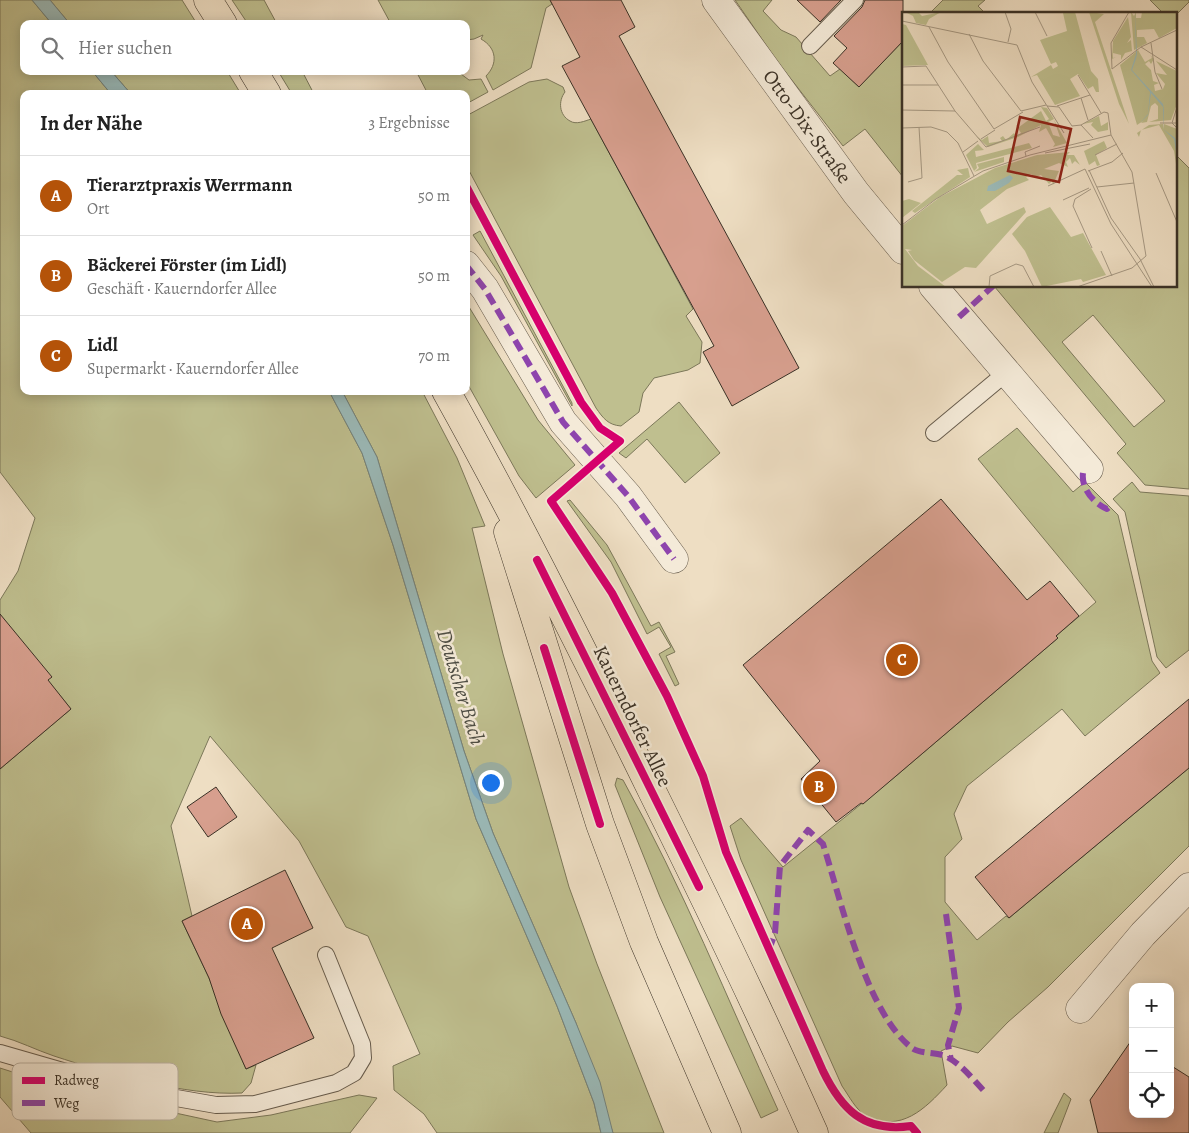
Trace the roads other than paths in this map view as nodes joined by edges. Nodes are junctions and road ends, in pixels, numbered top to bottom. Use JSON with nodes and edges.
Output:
{"nodes":[{"id":1,"x":208,"y":0,"type":"edge"},
{"id":2,"x":716,"y":0,"type":"edge"},
{"id":3,"x":855,"y":0,"type":"edge"},
{"id":4,"x":220,"y":20,"type":"edge"},
{"id":5,"x":810,"y":46,"type":"dead end"},
{"id":6,"x":255,"y":75,"type":"edge"},
{"id":7,"x":265,"y":90,"type":"edge"},
{"id":8,"x":902,"y":249,"type":"edge"},
{"id":9,"x":470,"y":270,"type":"edge"},
{"id":10,"x":936,"y":288,"type":"edge"},
{"id":11,"x":1006,"y":372,"type":"junction"},
{"id":12,"x":448,"y":395,"type":"edge"},
{"id":13,"x":934,"y":433,"type":"dead end"},
{"id":14,"x":1089,"y":469,"type":"dead end"},
{"id":15,"x":493,"y":480,"type":"junction"},
{"id":16,"x":674,"y":558,"type":"dead end"},
{"id":17,"x":1189,"y":887,"type":"edge"},
{"id":18,"x":326,"y":955,"type":"dead end"},
{"id":19,"x":1080,"y":1009,"type":"dead end"},
{"id":20,"x":0,"y":1053,"type":"edge"},
{"id":21,"x":35,"y":1063,"type":"edge"},
{"id":22,"x":178,"y":1098,"type":"edge"},
{"id":23,"x":727,"y":1133,"type":"edge"},
{"id":24,"x":814,"y":1133,"type":"edge"}],
"edges":[{"from":1,"to":4,"type":"main road"},
{"from":2,"to":8,"type":"street","name":"Otto-Dix-Straße"},
{"from":3,"to":5,"type":"lane"},
{"from":6,"to":7,"type":"main road"},
{"from":9,"to":16,"type":"street"},
{"from":10,"to":11,"type":"street"},
{"from":11,"to":13,"type":"lane"},
{"from":11,"to":14,"type":"street"},
{"from":12,"to":15,"type":"main road","name":"Kauerndorfer Allee"},
{"from":15,"to":23,"type":"main road","name":"Kauerndorfer Allee"},
{"from":15,"to":24,"type":"main road","name":"Kauerndorfer Allee"},
{"from":17,"to":19,"type":"street"},
{"from":18,"to":22,"type":"lane"},
{"from":20,"to":21,"type":"lane"}]}
